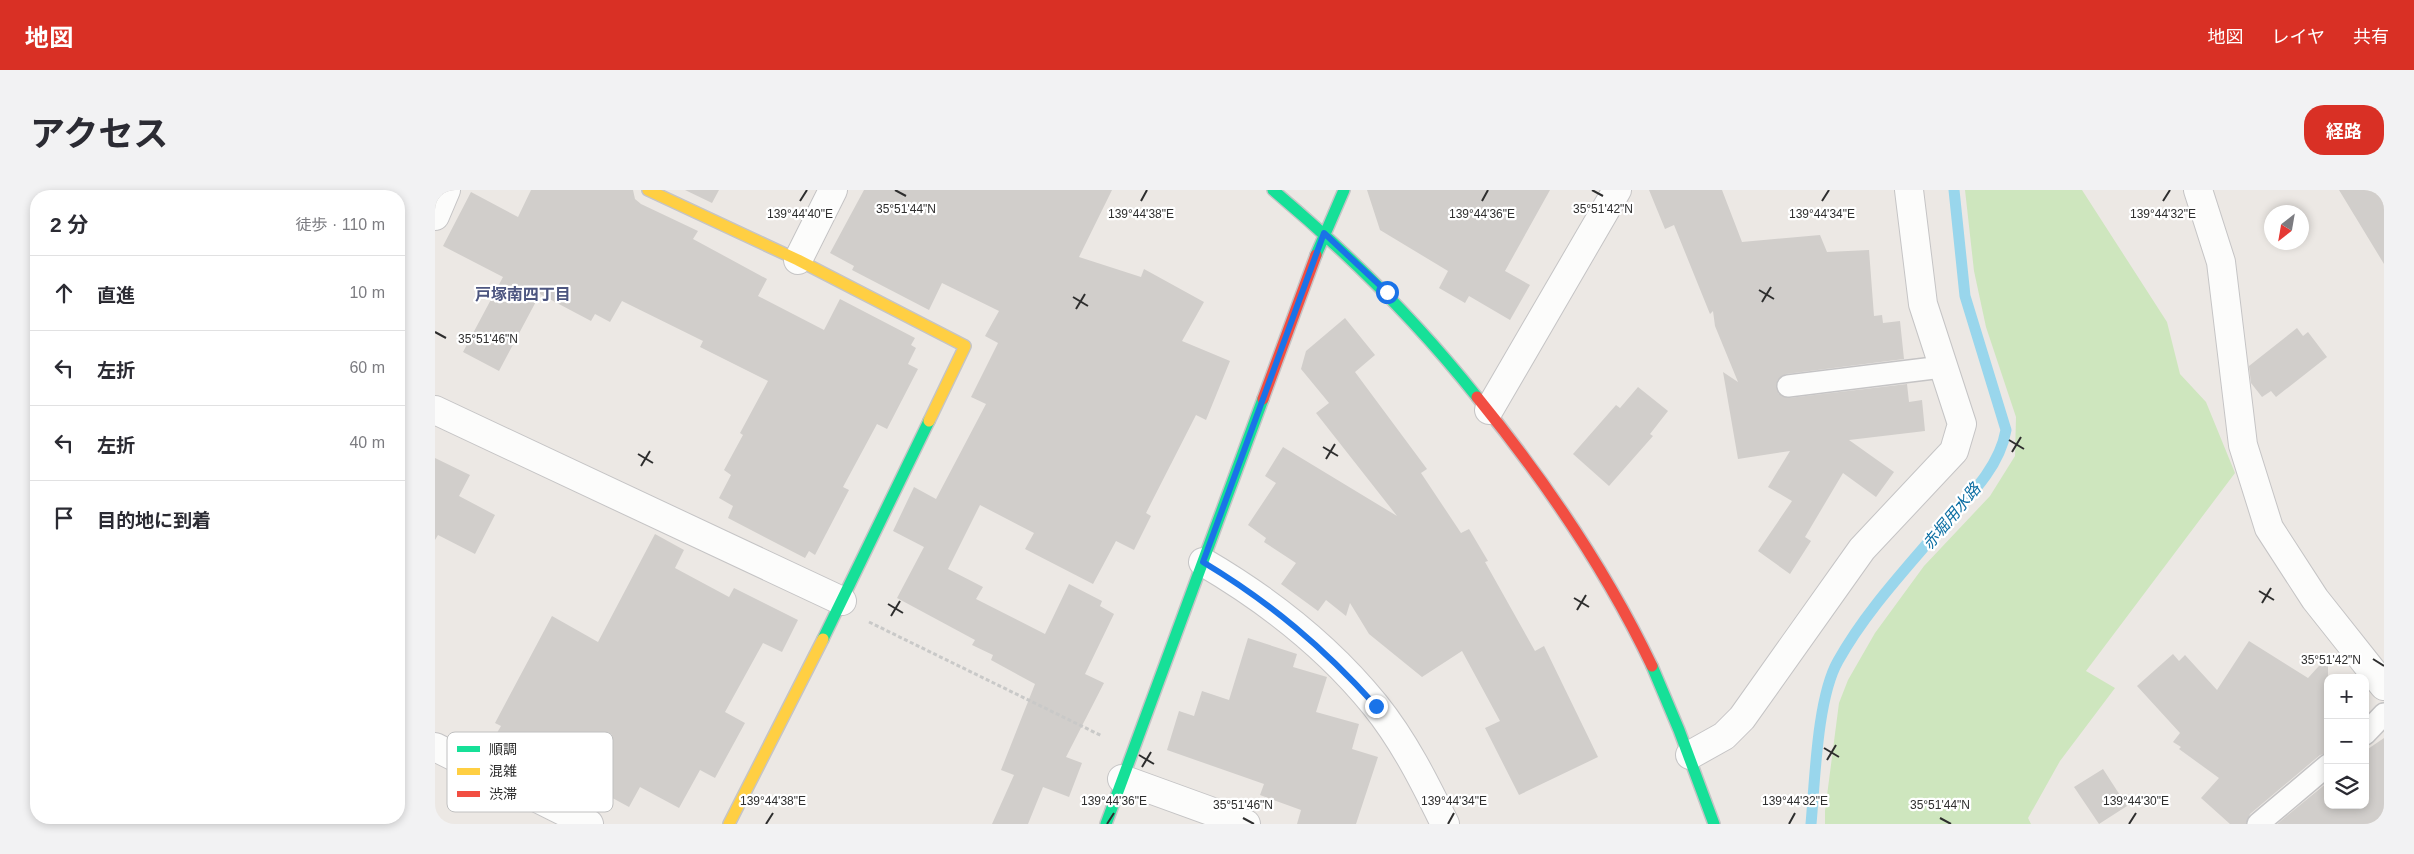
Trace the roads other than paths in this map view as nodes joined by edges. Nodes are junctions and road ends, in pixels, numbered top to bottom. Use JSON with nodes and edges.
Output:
{"nodes":[{"id":1,"x":446,"y":190,"type":"edge"},
{"id":2,"x":649,"y":190,"type":"edge"},
{"id":3,"x":833,"y":190,"type":"edge"},
{"id":4,"x":1273,"y":190,"type":"edge"},
{"id":5,"x":1344,"y":190,"type":"edge"},
{"id":6,"x":1617,"y":190,"type":"edge"},
{"id":7,"x":1909,"y":190,"type":"edge"},
{"id":8,"x":2199,"y":190,"type":"edge"},
{"id":9,"x":435,"y":216,"type":"edge"},
{"id":10,"x":1324,"y":233,"type":"junction"},
{"id":11,"x":798,"y":260,"type":"junction"},
{"id":12,"x":1942,"y":367,"type":"junction"},
{"id":13,"x":1788,"y":386,"type":"dead end"},
{"id":14,"x":435,"y":410,"type":"edge"},
{"id":15,"x":1489,"y":410,"type":"junction"},
{"id":16,"x":1203,"y":562,"type":"junction"},
{"id":17,"x":842,"y":601,"type":"junction"},
{"id":18,"x":2384,"y":686,"type":"edge"},
{"id":19,"x":2384,"y":714,"type":"edge"},
{"id":20,"x":2369,"y":730,"type":"edge"},
{"id":21,"x":435,"y":747,"type":"edge"},
{"id":22,"x":447,"y":753,"type":"edge"},
{"id":23,"x":1690,"y":755,"type":"junction"},
{"id":24,"x":2324,"y":768,"type":"edge"},
{"id":25,"x":1122,"y":780,"type":"junction"},
{"id":26,"x":565,"y":812,"type":"edge"},
{"id":27,"x":589,"y":824,"type":"edge"},
{"id":28,"x":729,"y":824,"type":"edge"},
{"id":29,"x":1106,"y":824,"type":"edge"},
{"id":30,"x":1246,"y":824,"type":"edge"},
{"id":31,"x":1445,"y":824,"type":"edge"},
{"id":32,"x":1714,"y":824,"type":"edge"},
{"id":33,"x":2258,"y":824,"type":"edge"}],
"edges":[{"from":1,"to":9,"type":"street"},
{"from":2,"to":11,"type":"street"},
{"from":3,"to":11,"type":"street"},
{"from":4,"to":10,"type":"street"},
{"from":5,"to":10,"type":"street"},
{"from":6,"to":15,"type":"street"},
{"from":7,"to":12,"type":"street"},
{"from":8,"to":18,"type":"street"},
{"from":10,"to":15,"type":"street"},
{"from":10,"to":16,"type":"street"},
{"from":11,"to":17,"type":"street"},
{"from":12,"to":13,"type":"lane"},
{"from":12,"to":23,"type":"street"},
{"from":14,"to":17,"type":"street"},
{"from":15,"to":23,"type":"street"},
{"from":16,"to":25,"type":"street"},
{"from":16,"to":31,"type":"street"},
{"from":17,"to":28,"type":"street"},
{"from":19,"to":20,"type":"lane"},
{"from":21,"to":22,"type":"street"},
{"from":23,"to":32,"type":"street"},
{"from":24,"to":33,"type":"lane"},
{"from":25,"to":29,"type":"street"},
{"from":25,"to":30,"type":"street"},
{"from":26,"to":27,"type":"street"}]}
